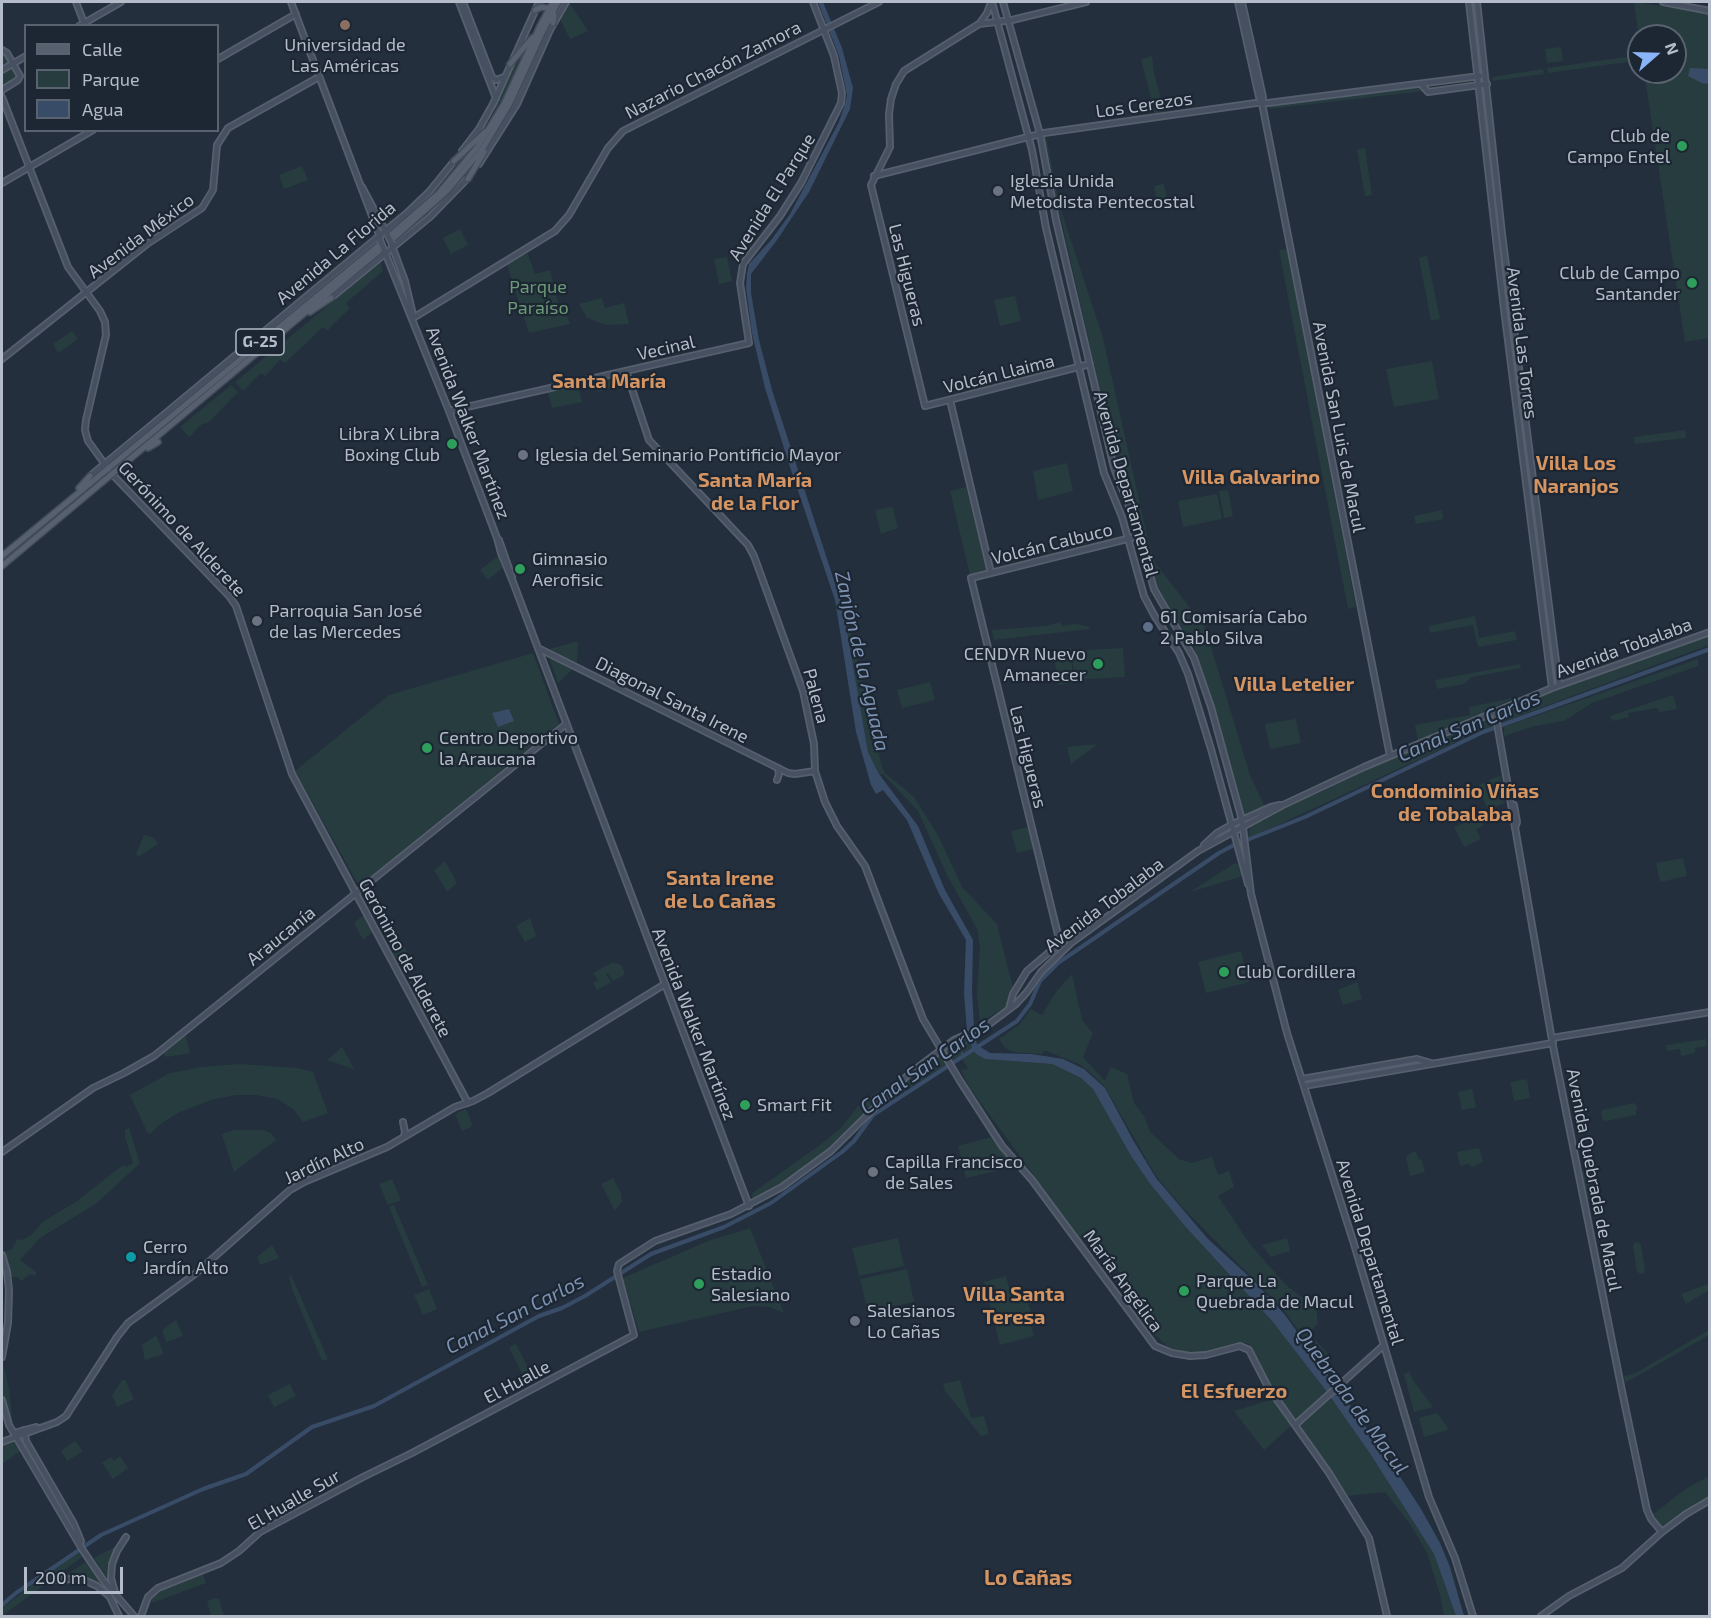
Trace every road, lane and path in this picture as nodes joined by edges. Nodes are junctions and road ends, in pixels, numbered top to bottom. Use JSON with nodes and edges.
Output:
{"nodes":[{"id":1,"x":76,"y":2,"type":"edge"},
{"id":2,"x":121,"y":2,"type":"edge"},
{"id":3,"x":291,"y":2,"type":"edge"},
{"id":4,"x":461,"y":2,"type":"edge"},
{"id":5,"x":541,"y":2,"type":"edge"},
{"id":6,"x":813,"y":2,"type":"edge"},
{"id":7,"x":879,"y":2,"type":"edge"},
{"id":8,"x":991,"y":2,"type":"edge"},
{"id":9,"x":1003,"y":2,"type":"edge"},
{"id":10,"x":1086,"y":2,"type":"edge"},
{"id":11,"x":1240,"y":2,"type":"edge"},
{"id":12,"x":1469,"y":2,"type":"edge"},
{"id":13,"x":1477,"y":2,"type":"edge"},
{"id":14,"x":1664,"y":2,"type":"edge"},
{"id":15,"x":556,"y":4,"type":"edge"},
{"id":16,"x":535,"y":10,"type":"junction"},
{"id":17,"x":1710,"y":10,"type":"edge"},
{"id":18,"x":296,"y":14,"type":"junction"},
{"id":19,"x":1008,"y":20,"type":"junction"},
{"id":20,"x":997,"y":21,"type":"junction"},
{"id":21,"x":553,"y":23,"type":"junction"},
{"id":22,"x":83,"y":24,"type":"edge"},
{"id":23,"x":85,"y":24,"type":"edge"},
{"id":24,"x":979,"y":24,"type":"junction"},
{"id":25,"x":825,"y":29,"type":"junction"},
{"id":26,"x":537,"y":32,"type":"junction"},
{"id":27,"x":2,"y":50,"type":"edge"},
{"id":28,"x":24,"y":57,"type":"edge"},
{"id":29,"x":219,"y":58,"type":"edge"},
{"id":30,"x":13,"y":63,"type":"junction"},
{"id":31,"x":510,"y":64,"type":"junction"},
{"id":32,"x":2,"y":70,"type":"edge"},
{"id":33,"x":1486,"y":75,"type":"junction"},
{"id":34,"x":1479,"y":76,"type":"junction"},
{"id":35,"x":319,"y":77,"type":"junction"},
{"id":36,"x":504,"y":77,"type":"junction"},
{"id":37,"x":1421,"y":84,"type":"junction"},
{"id":38,"x":1487,"y":84,"type":"junction"},
{"id":39,"x":1480,"y":85,"type":"junction"},
{"id":40,"x":2,"y":90,"type":"edge"},
{"id":41,"x":2,"y":97,"type":"edge"},
{"id":42,"x":496,"y":98,"type":"junction"},
{"id":43,"x":1262,"y":103,"type":"junction"},
{"id":44,"x":492,"y":125,"type":"junction"},
{"id":45,"x":89,"y":132,"type":"edge"},
{"id":46,"x":1040,"y":134,"type":"junction"},
{"id":47,"x":492,"y":135,"type":"junction"},
{"id":48,"x":1029,"y":136,"type":"junction"},
{"id":49,"x":923,"y":158,"type":"dead end"},
{"id":50,"x":454,"y":161,"type":"junction"},
{"id":51,"x":920,"y":164,"type":"junction"},
{"id":52,"x":29,"y":166,"type":"junction"},
{"id":53,"x":880,"y":166,"type":"junction"},
{"id":54,"x":884,"y":173,"type":"junction"},
{"id":55,"x":874,"y":176,"type":"junction"},
{"id":56,"x":468,"y":178,"type":"junction"},
{"id":57,"x":357,"y":179,"type":"junction"},
{"id":58,"x":2,"y":183,"type":"edge"},
{"id":59,"x":391,"y":238,"type":"junction"},
{"id":60,"x":381,"y":246,"type":"junction"},
{"id":61,"x":87,"y":293,"type":"junction"},
{"id":62,"x":331,"y":298,"type":"joint"},
{"id":63,"x":413,"y":318,"type":"junction"},
{"id":64,"x":289,"y":327,"type":"junction"},
{"id":65,"x":749,"y":343,"type":"joint"},
{"id":66,"x":2,"y":358,"type":"edge"},
{"id":67,"x":1089,"y":364,"type":"junction"},
{"id":68,"x":1079,"y":368,"type":"junction"},
{"id":69,"x":626,"y":371,"type":"junction"},
{"id":70,"x":950,"y":400,"type":"junction"},
{"id":71,"x":925,"y":406,"type":"joint"},
{"id":72,"x":449,"y":411,"type":"junction"},
{"id":73,"x":169,"y":417,"type":"junction"},
{"id":74,"x":174,"y":423,"type":"junction"},
{"id":75,"x":149,"y":433,"type":"junction"},
{"id":76,"x":158,"y":442,"type":"dead end"},
{"id":77,"x":128,"y":445,"type":"junction"},
{"id":78,"x":136,"y":454,"type":"junction"},
{"id":79,"x":105,"y":466,"type":"junction"},
{"id":80,"x":112,"y":474,"type":"junction"},
{"id":81,"x":90,"y":476,"type":"joint"},
{"id":82,"x":70,"y":499,"type":"junction"},
{"id":83,"x":35,"y":528,"type":"junction"},
{"id":84,"x":40,"y":534,"type":"junction"},
{"id":85,"x":1139,"y":536,"type":"junction"},
{"id":86,"x":1128,"y":539,"type":"junction"},
{"id":87,"x":2,"y":556,"type":"edge"},
{"id":88,"x":2,"y":566,"type":"edge"},
{"id":89,"x":991,"y":573,"type":"junction"},
{"id":90,"x":971,"y":578,"type":"joint"},
{"id":91,"x":1550,"y":622,"type":"junction"},
{"id":92,"x":1543,"y":623,"type":"junction"},
{"id":93,"x":1710,"y":632,"type":"edge"},
{"id":94,"x":538,"y":648,"type":"junction"},
{"id":95,"x":1559,"y":686,"type":"junction"},
{"id":96,"x":1551,"y":688,"type":"junction"},
{"id":97,"x":1504,"y":708,"type":"junction"},
{"id":98,"x":1495,"y":712,"type":"junction"},
{"id":99,"x":1486,"y":715,"type":"junction"},
{"id":100,"x":1497,"y":723,"type":"junction"},
{"id":101,"x":567,"y":724,"type":"junction"},
{"id":102,"x":1390,"y":756,"type":"junction"},
{"id":103,"x":778,"y":768,"type":"junction"},
{"id":104,"x":815,"y":771,"type":"junction"},
{"id":105,"x":777,"y":780,"type":"dead end"},
{"id":106,"x":1226,"y":803,"type":"junction"},
{"id":107,"x":1237,"y":803,"type":"junction"},
{"id":108,"x":1283,"y":805,"type":"junction"},
{"id":109,"x":1242,"y":820,"type":"junction"},
{"id":110,"x":1232,"y":825,"type":"junction"},
{"id":111,"x":1243,"y":826,"type":"junction"},
{"id":112,"x":1233,"y":831,"type":"junction"},
{"id":113,"x":1197,"y":851,"type":"junction"},
{"id":114,"x":1251,"y":892,"type":"junction"},
{"id":115,"x":356,"y":893,"type":"junction"},
{"id":116,"x":665,"y":984,"type":"junction"},
{"id":117,"x":1017,"y":988,"type":"junction"},
{"id":118,"x":1016,"y":1004,"type":"junction"},
{"id":119,"x":1009,"y":1009,"type":"junction"},
{"id":120,"x":1710,"y":1012,"type":"edge"},
{"id":121,"x":1553,"y":1040,"type":"junction"},
{"id":122,"x":942,"y":1050,"type":"junction"},
{"id":123,"x":1423,"y":1060,"type":"junction"},
{"id":124,"x":1433,"y":1064,"type":"junction"},
{"id":125,"x":1384,"y":1065,"type":"junction"},
{"id":126,"x":1420,"y":1066,"type":"junction"},
{"id":127,"x":1391,"y":1071,"type":"junction"},
{"id":128,"x":1318,"y":1076,"type":"junction"},
{"id":129,"x":1302,"y":1079,"type":"junction"},
{"id":130,"x":1320,"y":1083,"type":"junction"},
{"id":131,"x":1304,"y":1086,"type":"junction"},
{"id":132,"x":468,"y":1103,"type":"junction"},
{"id":133,"x":403,"y":1122,"type":"dead end"},
{"id":134,"x":402,"y":1138,"type":"junction"},
{"id":135,"x":2,"y":1152,"type":"edge"},
{"id":136,"x":749,"y":1206,"type":"junction"},
{"id":137,"x":2,"y":1255,"type":"edge"},
{"id":138,"x":634,"y":1335,"type":"joint"},
{"id":139,"x":1384,"y":1345,"type":"junction"},
{"id":140,"x":2,"y":1356,"type":"edge"},
{"id":141,"x":2,"y":1400,"type":"edge"},
{"id":142,"x":1295,"y":1425,"type":"junction"},
{"id":143,"x":24,"y":1432,"type":"junction"},
{"id":144,"x":15,"y":1435,"type":"junction"},
{"id":145,"x":2,"y":1442,"type":"edge"},
{"id":146,"x":412,"y":1453,"type":"joint"},
{"id":147,"x":38,"y":1468,"type":"junction"},
{"id":148,"x":1710,"y":1500,"type":"edge"},
{"id":149,"x":67,"y":1517,"type":"junction"},
{"id":150,"x":1662,"y":1532,"type":"junction"},
{"id":151,"x":126,"y":1537,"type":"dead end"},
{"id":152,"x":55,"y":1580,"type":"dead end"},
{"id":153,"x":103,"y":1580,"type":"junction"},
{"id":154,"x":116,"y":1595,"type":"junction"},
{"id":155,"x":109,"y":1596,"type":"junction"},
{"id":156,"x":119,"y":1617,"type":"edge"},
{"id":157,"x":134,"y":1617,"type":"edge"},
{"id":158,"x":141,"y":1617,"type":"edge"},
{"id":159,"x":1387,"y":1617,"type":"edge"},
{"id":160,"x":1473,"y":1617,"type":"edge"},
{"id":161,"x":1541,"y":1617,"type":"edge"}],
"edges":[{"from":1,"to":22,"type":"street"},
{"from":2,"to":23,"type":"street"},
{"from":3,"to":18,"type":"street","name":"Avenida Walker Martínez"},
{"from":4,"to":36,"type":"street"},
{"from":4,"to":42,"type":"street"},
{"from":5,"to":15,"type":"main road"},
{"from":5,"to":16,"type":"street","name":"Avenida La Florida"},
{"from":6,"to":25,"type":"street","name":"Avenida El Parque"},
{"from":7,"to":25,"type":"street","name":"Nazario Chacón Zamora"},
{"from":8,"to":20,"type":"street","name":"Avenida Departamental"},
{"from":8,"to":24,"type":"street"},
{"from":9,"to":19,"type":"street","name":"Avenida Departamental"},
{"from":10,"to":19,"type":"street"},
{"from":11,"to":43,"type":"street","name":"Avenida San Luis de Macul"},
{"from":12,"to":34,"type":"street","name":"Avenida Las Torres"},
{"from":13,"to":33,"type":"street","name":"Avenida Las Torres"},
{"from":14,"to":17,"type":"street"},
{"from":15,"to":16,"type":"main road"},
{"from":15,"to":21,"type":"main road"},
{"from":15,"to":21,"type":"street","name":"Avenida La Florida"},
{"from":15,"to":26,"type":"main road","name":"Avenida La Florida"},
{"from":15,"to":47,"type":"main road","name":"Avenida La Florida"},
{"from":16,"to":31,"type":"street","name":"Avenida La Florida"},
{"from":18,"to":29,"type":"street"},
{"from":18,"to":35,"type":"street","name":"Avenida Walker Martínez"},
{"from":19,"to":20,"type":"street"},
{"from":19,"to":46,"type":"street","name":"Avenida Departamental"},
{"from":20,"to":24,"type":"street"},
{"from":20,"to":48,"type":"street","name":"Avenida Departamental"},
{"from":21,"to":56,"type":"street","name":"Avenida La Florida"},
{"from":24,"to":53,"type":"street"},
{"from":25,"to":63,"type":"street","name":"Nazario Chacón Zamora"},
{"from":25,"to":65,"type":"street","name":"Avenida El Parque"},
{"from":26,"to":31,"type":"main road"},
{"from":26,"to":44,"type":"main road","name":"Avenida La Florida"},
{"from":27,"to":30,"type":"street"},
{"from":28,"to":30,"type":"street"},
{"from":30,"to":32,"type":"street"},
{"from":30,"to":40,"type":"street"},
{"from":31,"to":36,"type":"street","name":"Avenida La Florida"},
{"from":33,"to":34,"type":"street","name":"Los Cerezos"},
{"from":33,"to":38,"type":"street","name":"Avenida Las Torres"},
{"from":34,"to":37,"type":"street","name":"Los Cerezos"},
{"from":34,"to":39,"type":"street","name":"Avenida Las Torres"},
{"from":35,"to":57,"type":"street","name":"Avenida Walker Martínez"},
{"from":35,"to":61,"type":"street","name":"Avenida México"},
{"from":36,"to":42,"type":"street","name":"Avenida La Florida"},
{"from":37,"to":39,"type":"street","name":"Los Cerezos"},
{"from":37,"to":43,"type":"street","name":"Los Cerezos"},
{"from":38,"to":39,"type":"street","name":"Los Cerezos"},
{"from":38,"to":91,"type":"street","name":"Avenida Las Torres"},
{"from":39,"to":92,"type":"street","name":"Avenida Las Torres"},
{"from":41,"to":52,"type":"street","name":"Gerónimo de Alderete"},
{"from":42,"to":50,"type":"street","name":"Avenida La Florida"},
{"from":43,"to":46,"type":"street","name":"Los Cerezos"},
{"from":43,"to":102,"type":"street","name":"Avenida San Luis de Macul"},
{"from":44,"to":50,"type":"main road"},
{"from":44,"to":59,"type":"main road","name":"Avenida La Florida"},
{"from":45,"to":52,"type":"street"},
{"from":46,"to":48,"type":"street","name":"Los Cerezos"},
{"from":46,"to":67,"type":"street","name":"Avenida Departamental"},
{"from":47,"to":56,"type":"main road"},
{"from":47,"to":59,"type":"main road","name":"Avenida La Florida"},
{"from":48,"to":51,"type":"street","name":"Los Cerezos"},
{"from":48,"to":68,"type":"street","name":"Avenida Departamental"},
{"from":49,"to":51,"type":"street"},
{"from":50,"to":59,"type":"street","name":"Avenida La Florida"},
{"from":51,"to":54,"type":"street","name":"Los Cerezos"},
{"from":52,"to":58,"type":"street"},
{"from":52,"to":61,"type":"street","name":"Gerónimo de Alderete"},
{"from":53,"to":54,"type":"street"},
{"from":53,"to":55,"type":"street"},
{"from":54,"to":55,"type":"street","name":"Los Cerezos"},
{"from":55,"to":71,"type":"street","name":"Las Higueras"},
{"from":56,"to":59,"type":"street","name":"Avenida La Florida"},
{"from":57,"to":59,"type":"street","name":"Avenida Walker Martínez"},
{"from":57,"to":60,"type":"street","name":"Avenida Walker Martínez"},
{"from":59,"to":60,"type":"street","name":"Avenida La Florida"},
{"from":59,"to":60,"type":"street","name":"Avenida La Florida"},
{"from":59,"to":63,"type":"street","name":"Avenida Walker Martínez"},
{"from":60,"to":62,"type":"street","name":"Avenida La Florida"},
{"from":60,"to":63,"type":"street","name":"Avenida Walker Martínez"},
{"from":60,"to":64,"type":"main road","name":"Avenida La Florida","number":"G-25"},
{"from":60,"to":73,"type":"main road","name":"Avenida La Florida","number":"G-25"},
{"from":60,"to":77,"type":"street","name":"Avenida La Florida"},
{"from":61,"to":66,"type":"street","name":"Avenida México"},
{"from":61,"to":79,"type":"street","name":"Gerónimo de Alderete"},
{"from":62,"to":64,"type":"main road"},
{"from":63,"to":72,"type":"street","name":"Avenida Walker Martínez"},
{"from":64,"to":74,"type":"main road","name":"Avenida La Florida","number":"G-25"},
{"from":65,"to":69,"type":"street","name":"Vecinal"},
{"from":67,"to":68,"type":"street","name":"Volcán Llaima"},
{"from":67,"to":85,"type":"street","name":"Avenida Departamental"},
{"from":68,"to":70,"type":"street","name":"Volcán Llaima"},
{"from":68,"to":86,"type":"street","name":"Avenida Departamental"},
{"from":69,"to":72,"type":"street","name":"Vecinal"},
{"from":69,"to":104,"type":"street","name":"Palena"},
{"from":70,"to":71,"type":"street","name":"Volcán Llaima"},
{"from":70,"to":89,"type":"street"},
{"from":72,"to":94,"type":"street","name":"Avenida Walker Martínez"},
{"from":73,"to":74,"type":"main road"},
{"from":73,"to":75,"type":"main road","name":"Avenida La Florida","number":"G-25"},
{"from":74,"to":78,"type":"main road","name":"Avenida La Florida","number":"G-25"},
{"from":75,"to":77,"type":"main road"},
{"from":75,"to":79,"type":"main road","name":"Avenida La Florida","number":"G-25"},
{"from":76,"to":78,"type":"main road"},
{"from":77,"to":79,"type":"street","name":"Avenida La Florida"},
{"from":78,"to":80,"type":"main road","name":"Avenida La Florida","number":"G-25"},
{"from":79,"to":80,"type":"street","name":"Gerónimo de Alderete"},
{"from":79,"to":81,"type":"street","name":"Avenida La Florida"},
{"from":79,"to":82,"type":"main road","name":"Avenida La Florida","number":"G-25"},
{"from":80,"to":84,"type":"main road","name":"Avenida La Florida","number":"G-25"},
{"from":80,"to":115,"type":"street","name":"Gerónimo de Alderete"},
{"from":81,"to":82,"type":"main road"},
{"from":82,"to":83,"type":"main road","name":"Avenida La Florida","number":"G-25"},
{"from":83,"to":84,"type":"main road"},
{"from":83,"to":87,"type":"main road","name":"Avenida La Florida","number":"G-25"},
{"from":84,"to":88,"type":"main road","name":"Avenida La Florida","number":"G-25"},
{"from":85,"to":86,"type":"street","name":"Volcán Calbuco"},
{"from":85,"to":107,"type":"street","name":"Avenida Departamental"},
{"from":86,"to":89,"type":"street","name":"Volcán Calbuco"},
{"from":86,"to":106,"type":"street","name":"Avenida Departamental"},
{"from":89,"to":90,"type":"street","name":"Volcán Calbuco"},
{"from":90,"to":117,"type":"street","name":"Las Higueras"},
{"from":91,"to":92,"type":"street"},
{"from":91,"to":95,"type":"street","name":"Avenida Las Torres"},
{"from":92,"to":96,"type":"street","name":"Avenida Las Torres"},
{"from":93,"to":95,"type":"street","name":"Avenida Tobalaba"},
{"from":94,"to":101,"type":"street","name":"Avenida Walker Martínez"},
{"from":94,"to":103,"type":"street","name":"Diagonal Santa Irene"},
{"from":95,"to":96,"type":"street","name":"Avenida Tobalaba"},
{"from":96,"to":97,"type":"street","name":"Avenida Tobalaba"},
{"from":97,"to":98,"type":"street","name":"Avenida Tobalaba"},
{"from":97,"to":100,"type":"street"},
{"from":98,"to":99,"type":"street","name":"Avenida Tobalaba"},
{"from":98,"to":100,"type":"street","name":"Avenida Quebrada de Macul"},
{"from":99,"to":100,"type":"street"},
{"from":99,"to":102,"type":"street","name":"Avenida Tobalaba"},
{"from":100,"to":121,"type":"street","name":"Avenida Quebrada de Macul"},
{"from":101,"to":115,"type":"street","name":"Araucanía"},
{"from":101,"to":116,"type":"street","name":"Avenida Walker Martínez"},
{"from":102,"to":108,"type":"street","name":"Avenida Tobalaba"},
{"from":103,"to":104,"type":"street","name":"Diagonal Santa Irene"},
{"from":103,"to":105,"type":"street"},
{"from":104,"to":122,"type":"street","name":"Palena"},
{"from":106,"to":107,"type":"street"},
{"from":106,"to":110,"type":"street","name":"Avenida Departamental"},
{"from":107,"to":109,"type":"street","name":"Avenida Departamental"},
{"from":108,"to":109,"type":"street","name":"Avenida Tobalaba"},
{"from":108,"to":111,"type":"street","name":"Avenida Tobalaba"},
{"from":109,"to":110,"type":"street","name":"Avenida Tobalaba"},
{"from":109,"to":111,"type":"street","name":"Avenida Departamental"},
{"from":110,"to":112,"type":"street","name":"Avenida Departamental"},
{"from":110,"to":113,"type":"street","name":"Avenida Tobalaba"},
{"from":111,"to":112,"type":"street","name":"Avenida Tobalaba"},
{"from":111,"to":114,"type":"street","name":"Avenida Departamental"},
{"from":112,"to":113,"type":"street","name":"Avenida Tobalaba"},
{"from":112,"to":114,"type":"street","name":"Avenida Departamental"},
{"from":113,"to":118,"type":"street","name":"Avenida Tobalaba"},
{"from":114,"to":129,"type":"street","name":"Avenida Departamental"},
{"from":115,"to":132,"type":"street","name":"Gerónimo de Alderete"},
{"from":115,"to":135,"type":"street","name":"Araucanía"},
{"from":116,"to":132,"type":"street","name":"Jardín Alto"},
{"from":116,"to":136,"type":"street","name":"Avenida Walker Martínez"},
{"from":117,"to":118,"type":"street"},
{"from":117,"to":119,"type":"street"},
{"from":118,"to":119,"type":"street","name":"Avenida Tobalaba"},
{"from":119,"to":122,"type":"street","name":"Avenida Tobalaba"},
{"from":120,"to":121,"type":"street"},
{"from":121,"to":124,"type":"street"},
{"from":121,"to":150,"type":"street","name":"Avenida Quebrada de Macul"},
{"from":122,"to":136,"type":"street","name":"Avenida Tobalaba"},
{"from":122,"to":142,"type":"street","name":"María Angélica"},
{"from":123,"to":124,"type":"street"},
{"from":123,"to":125,"type":"street"},
{"from":123,"to":126,"type":"street"},
{"from":124,"to":126,"type":"street"},
{"from":125,"to":127,"type":"street"},
{"from":125,"to":128,"type":"street"},
{"from":126,"to":127,"type":"street"},
{"from":127,"to":130,"type":"street"},
{"from":128,"to":129,"type":"street"},
{"from":128,"to":130,"type":"street"},
{"from":129,"to":131,"type":"street","name":"Avenida Departamental"},
{"from":130,"to":131,"type":"street"},
{"from":131,"to":139,"type":"street","name":"Avenida Departamental"},
{"from":132,"to":134,"type":"street","name":"Jardín Alto"},
{"from":133,"to":134,"type":"street"},
{"from":134,"to":143,"type":"street","name":"Jardín Alto"},
{"from":136,"to":138,"type":"street","name":"Avenida Tobalaba"},
{"from":137,"to":140,"type":"street"},
{"from":138,"to":146,"type":"street","name":"El Hualle"},
{"from":139,"to":142,"type":"street"},
{"from":139,"to":160,"type":"street","name":"Avenida Departamental"},
{"from":141,"to":144,"type":"street"},
{"from":142,"to":159,"type":"street","name":"María Angélica"},
{"from":143,"to":144,"type":"street","name":"Jardín Alto"},
{"from":143,"to":147,"type":"street"},
{"from":144,"to":145,"type":"street","name":"Jardín Alto"},
{"from":144,"to":147,"type":"street"},
{"from":146,"to":158,"type":"street","name":"El Hualle Sur"},
{"from":147,"to":149,"type":"street"},
{"from":147,"to":149,"type":"street"},
{"from":148,"to":150,"type":"street"},
{"from":149,"to":153,"type":"street"},
{"from":150,"to":161,"type":"street"},
{"from":151,"to":154,"type":"street"},
{"from":152,"to":155,"type":"street"},
{"from":153,"to":154,"type":"street"},
{"from":153,"to":155,"type":"street"},
{"from":154,"to":157,"type":"street"},
{"from":155,"to":156,"type":"street"}]}
